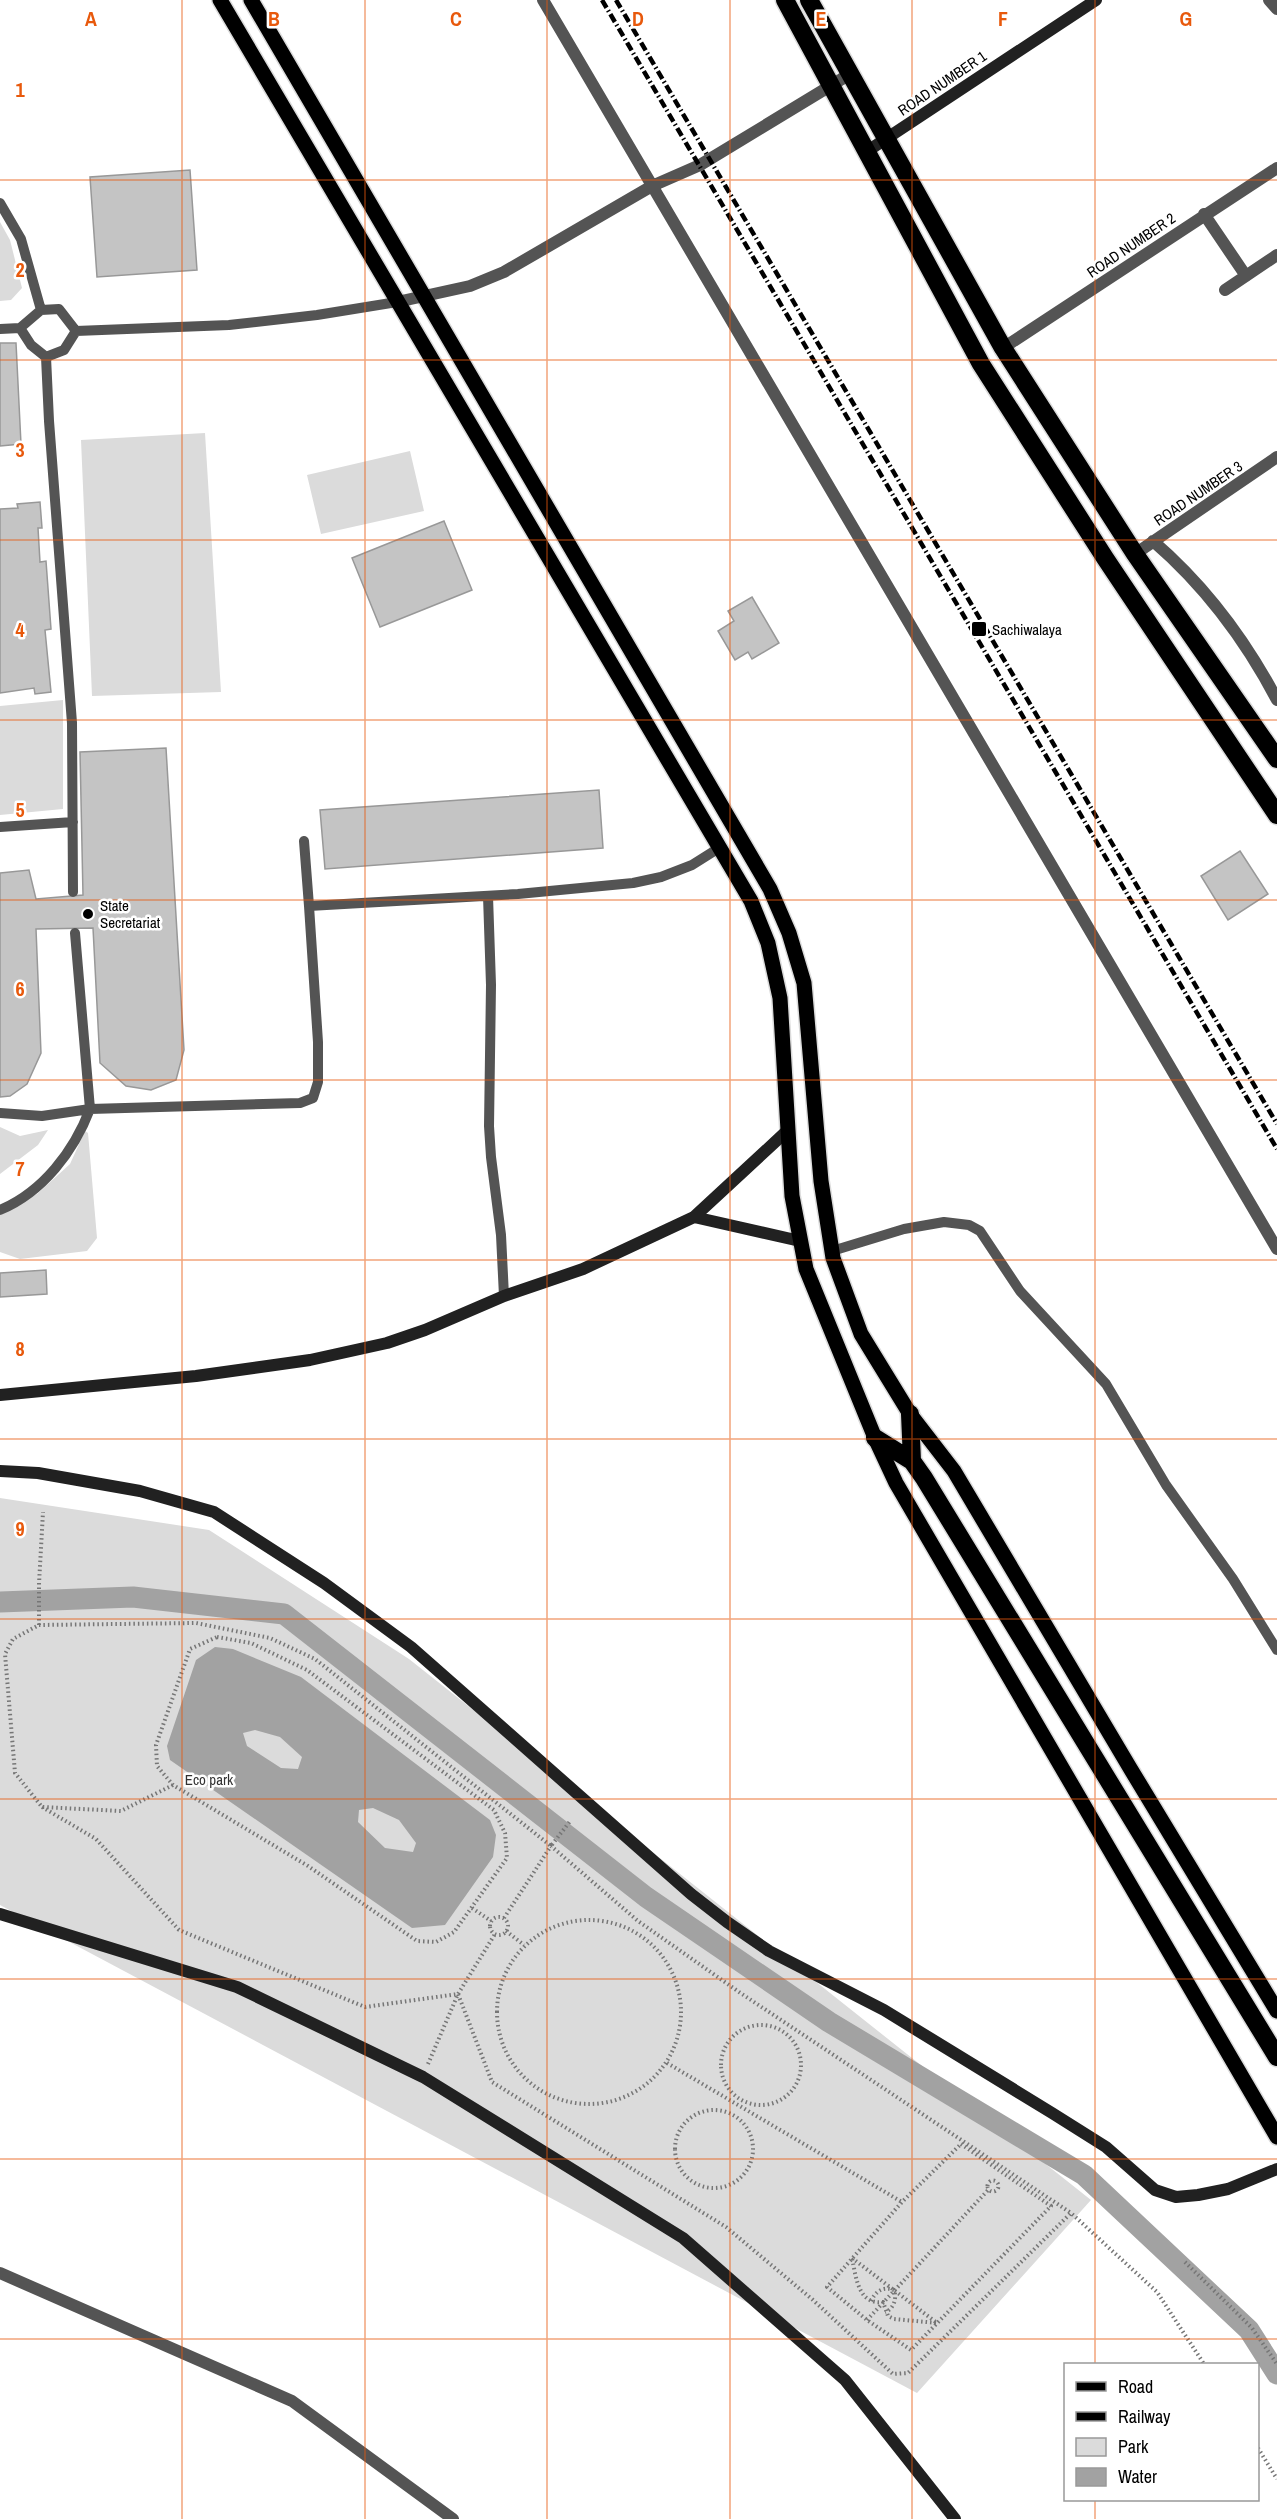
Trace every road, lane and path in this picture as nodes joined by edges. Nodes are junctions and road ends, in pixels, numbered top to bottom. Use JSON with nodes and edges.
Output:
{"nodes":[{"id":1,"x":220,"y":0,"type":"edge"},
{"id":2,"x":251,"y":0,"type":"edge"},
{"id":3,"x":543,"y":0,"type":"edge"},
{"id":4,"x":784,"y":0,"type":"edge"},
{"id":5,"x":809,"y":0,"type":"edge"},
{"id":6,"x":1096,"y":0,"type":"edge"},
{"id":7,"x":1269,"y":0,"type":"edge"},
{"id":8,"x":1277,"y":9,"type":"edge"},
{"id":9,"x":850,"y":74,"type":"junction"},
{"id":10,"x":829,"y":86,"type":"junction"},
{"id":11,"x":887,"y":138,"type":"junction"},
{"id":12,"x":866,"y":152,"type":"junction"},
{"id":13,"x":1277,"y":168,"type":"edge"},
{"id":14,"x":652,"y":186,"type":"junction"},
{"id":15,"x":0,"y":203,"type":"edge"},
{"id":16,"x":1204,"y":214,"type":"junction"},
{"id":17,"x":1277,"y":255,"type":"edge"},
{"id":18,"x":1246,"y":276,"type":"junction"},
{"id":19,"x":1225,"y":290,"type":"dead end"},
{"id":20,"x":425,"y":297,"type":"junction"},
{"id":21,"x":397,"y":302,"type":"junction"},
{"id":22,"x":41,"y":310,"type":"junction"},
{"id":23,"x":20,"y":328,"type":"junction"},
{"id":24,"x":0,"y":329,"type":"edge"},
{"id":25,"x":76,"y":331,"type":"junction"},
{"id":26,"x":1003,"y":348,"type":"junction"},
{"id":27,"x":46,"y":357,"type":"junction"},
{"id":28,"x":1277,"y":457,"type":"edge"},
{"id":29,"x":1153,"y":541,"type":"junction"},
{"id":30,"x":1135,"y":554,"type":"junction"},
{"id":31,"x":1277,"y":700,"type":"edge"},
{"id":32,"x":1274,"y":750,"type":"edge"},
{"id":33,"x":1277,"y":815,"type":"edge"},
{"id":34,"x":73,"y":822,"type":"junction"},
{"id":35,"x":0,"y":827,"type":"edge"},
{"id":36,"x":304,"y":841,"type":"dead end"},
{"id":37,"x":719,"y":848,"type":"junction"},
{"id":38,"x":73,"y":892,"type":"dead end"},
{"id":39,"x":488,"y":896,"type":"junction"},
{"id":40,"x":309,"y":906,"type":"junction"},
{"id":41,"x":75,"y":933,"type":"dead end"},
{"id":42,"x":90,"y":1109,"type":"junction"},
{"id":43,"x":0,"y":1113,"type":"edge"},
{"id":44,"x":788,"y":1130,"type":"junction"},
{"id":45,"x":0,"y":1209,"type":"edge"},
{"id":46,"x":694,"y":1217,"type":"junction"},
{"id":47,"x":800,"y":1240,"type":"junction"},
{"id":48,"x":1277,"y":1249,"type":"edge"},
{"id":49,"x":832,"y":1251,"type":"junction"},
{"id":50,"x":504,"y":1296,"type":"junction"},
{"id":51,"x":0,"y":1395,"type":"edge"},
{"id":52,"x":910,"y":1414,"type":"junction"},
{"id":53,"x":875,"y":1438,"type":"junction"},
{"id":54,"x":912,"y":1461,"type":"junction"},
{"id":55,"x":0,"y":1471,"type":"edge"},
{"id":56,"x":43,"y":1512,"type":"dead end"},
{"id":57,"x":39,"y":1625,"type":"junction"},
{"id":58,"x":1277,"y":1650,"type":"edge"},
{"id":59,"x":173,"y":1785,"type":"junction"},
{"id":60,"x":42,"y":1807,"type":"junction"},
{"id":61,"x":571,"y":1820,"type":"dead end"},
{"id":62,"x":550,"y":1846,"type":"junction"},
{"id":63,"x":472,"y":1908,"type":"junction"},
{"id":64,"x":0,"y":1914,"type":"edge"},
{"id":65,"x":504,"y":1918,"type":"junction"},
{"id":66,"x":491,"y":1922,"type":"junction"},
{"id":67,"x":506,"y":1931,"type":"junction"},
{"id":68,"x":495,"y":1934,"type":"junction"},
{"id":69,"x":524,"y":1945,"type":"junction"},
{"id":70,"x":458,"y":1994,"type":"junction"},
{"id":71,"x":1277,"y":2011,"type":"edge"},
{"id":72,"x":1277,"y":2056,"type":"edge"},
{"id":73,"x":667,"y":2063,"type":"junction"},
{"id":74,"x":423,"y":2077,"type":"junction"},
{"id":75,"x":742,"y":2101,"type":"junction"},
{"id":76,"x":740,"y":2106,"type":"junction"},
{"id":77,"x":735,"y":2115,"type":"junction"},
{"id":78,"x":1277,"y":2137,"type":"edge"},
{"id":79,"x":1277,"y":2169,"type":"edge"},
{"id":80,"x":1003,"y":2173,"type":"junction"},
{"id":81,"x":996,"y":2181,"type":"junction"},
{"id":82,"x":989,"y":2189,"type":"junction"},
{"id":83,"x":902,"y":2202,"type":"junction"},
{"id":84,"x":1071,"y":2213,"type":"junction"},
{"id":85,"x":852,"y":2258,"type":"junction"},
{"id":86,"x":1185,"y":2262,"type":"dead end"},
{"id":87,"x":0,"y":2273,"type":"edge"},
{"id":88,"x":894,"y":2290,"type":"junction"},
{"id":89,"x":871,"y":2301,"type":"junction"},
{"id":90,"x":883,"y":2302,"type":"junction"},
{"id":91,"x":885,"y":2312,"type":"junction"},
{"id":92,"x":867,"y":2320,"type":"junction"},
{"id":93,"x":937,"y":2323,"type":"junction"},
{"id":94,"x":1203,"y":2363,"type":"edge"},
{"id":95,"x":1277,"y":2364,"type":"edge"},
{"id":96,"x":1259,"y":2451,"type":"edge"},
{"id":97,"x":1277,"y":2479,"type":"edge"},
{"id":98,"x":453,"y":2519,"type":"edge"},
{"id":99,"x":954,"y":2519,"type":"edge"}],
"edges":[{"from":1,"to":21,"type":"main road"},
{"from":2,"to":20,"type":"main road"},
{"from":3,"to":14,"type":"street"},
{"from":4,"to":10,"type":"highway"},
{"from":5,"to":9,"type":"highway"},
{"from":6,"to":11,"type":"street","name":"ROAD NUMBER 1"},
{"from":7,"to":8,"type":"street"},
{"from":9,"to":10,"type":"street"},
{"from":9,"to":11,"type":"highway"},
{"from":10,"to":12,"type":"highway"},
{"from":10,"to":14,"type":"street"},
{"from":11,"to":12,"type":"street","name":"ROAD NUMBER 1"},
{"from":11,"to":26,"type":"highway"},
{"from":12,"to":33,"type":"highway"},
{"from":13,"to":16,"type":"street","name":"ROAD NUMBER 2"},
{"from":14,"to":20,"type":"street"},
{"from":14,"to":48,"type":"street"},
{"from":15,"to":22,"type":"lane"},
{"from":16,"to":18,"type":"street"},
{"from":16,"to":26,"type":"street","name":"ROAD NUMBER 2"},
{"from":17,"to":18,"type":"street"},
{"from":18,"to":19,"type":"street"},
{"from":20,"to":21,"type":"street"},
{"from":20,"to":49,"type":"main road"},
{"from":21,"to":25,"type":"lane"},
{"from":21,"to":37,"type":"main road"},
{"from":22,"to":23,"type":"lane"},
{"from":22,"to":25,"type":"lane"},
{"from":23,"to":24,"type":"lane"},
{"from":23,"to":27,"type":"lane"},
{"from":25,"to":27,"type":"lane"},
{"from":26,"to":30,"type":"highway"},
{"from":27,"to":34,"type":"lane"},
{"from":28,"to":29,"type":"street","name":"ROAD NUMBER 3"},
{"from":29,"to":30,"type":"street","name":"ROAD NUMBER 3"},
{"from":29,"to":31,"type":"street"},
{"from":30,"to":32,"type":"highway"},
{"from":34,"to":35,"type":"lane"},
{"from":34,"to":38,"type":"lane"},
{"from":36,"to":40,"type":"lane"},
{"from":37,"to":39,"type":"lane"},
{"from":37,"to":44,"type":"main road"},
{"from":39,"to":40,"type":"lane"},
{"from":39,"to":50,"type":"lane"},
{"from":40,"to":42,"type":"lane"},
{"from":41,"to":42,"type":"lane"},
{"from":42,"to":43,"type":"lane"},
{"from":42,"to":45,"type":"lane"},
{"from":44,"to":46,"type":"street"},
{"from":44,"to":47,"type":"main road"},
{"from":46,"to":47,"type":"street"},
{"from":46,"to":50,"type":"street"},
{"from":47,"to":53,"type":"main road"},
{"from":49,"to":52,"type":"main road"},
{"from":49,"to":58,"type":"lane"},
{"from":50,"to":51,"type":"street"},
{"from":52,"to":54,"type":"highway"},
{"from":52,"to":71,"type":"main road"},
{"from":53,"to":54,"type":"highway"},
{"from":53,"to":78,"type":"main road"},
{"from":54,"to":72,"type":"highway"},
{"from":55,"to":79,"type":"street"},
{"from":56,"to":57,"type":"path"},
{"from":57,"to":60,"type":"path"},
{"from":57,"to":62,"type":"path"},
{"from":59,"to":60,"type":"path"},
{"from":59,"to":63,"type":"path"},
{"from":59,"to":63,"type":"path"},
{"from":60,"to":70,"type":"path"},
{"from":61,"to":62,"type":"path"},
{"from":62,"to":65,"type":"path"},
{"from":62,"to":84,"type":"path"},
{"from":63,"to":66,"type":"path"},
{"from":64,"to":74,"type":"street"},
{"from":65,"to":66,"type":"path"},
{"from":65,"to":67,"type":"path"},
{"from":66,"to":68,"type":"path"},
{"from":67,"to":68,"type":"path"},
{"from":67,"to":69,"type":"path"},
{"from":68,"to":70,"type":"path"},
{"from":69,"to":73,"type":"path"},
{"from":69,"to":73,"type":"path"},
{"from":70,"to":74,"type":"path"},
{"from":70,"to":84,"type":"path"},
{"from":73,"to":76,"type":"path"},
{"from":74,"to":99,"type":"street"},
{"from":75,"to":75,"type":"path"},
{"from":75,"to":76,"type":"path"},
{"from":76,"to":77,"type":"path"},
{"from":76,"to":83,"type":"path"},
{"from":77,"to":77,"type":"path"},
{"from":80,"to":81,"type":"path"},
{"from":80,"to":83,"type":"path"},
{"from":80,"to":93,"type":"path"},
{"from":81,"to":82,"type":"path"},
{"from":81,"to":82,"type":"path"},
{"from":82,"to":88,"type":"path"},
{"from":83,"to":85,"type":"path"},
{"from":84,"to":94,"type":"path"},
{"from":85,"to":88,"type":"path"},
{"from":85,"to":89,"type":"path"},
{"from":85,"to":92,"type":"path"},
{"from":86,"to":95,"type":"path"},
{"from":87,"to":98,"type":"street"},
{"from":88,"to":89,"type":"path"},
{"from":88,"to":90,"type":"path"},
{"from":88,"to":91,"type":"path"},
{"from":88,"to":93,"type":"path"},
{"from":89,"to":90,"type":"path"},
{"from":90,"to":91,"type":"path"},
{"from":90,"to":92,"type":"path"},
{"from":91,"to":93,"type":"path"},
{"from":92,"to":93,"type":"path"},
{"from":96,"to":97,"type":"path"}]}
